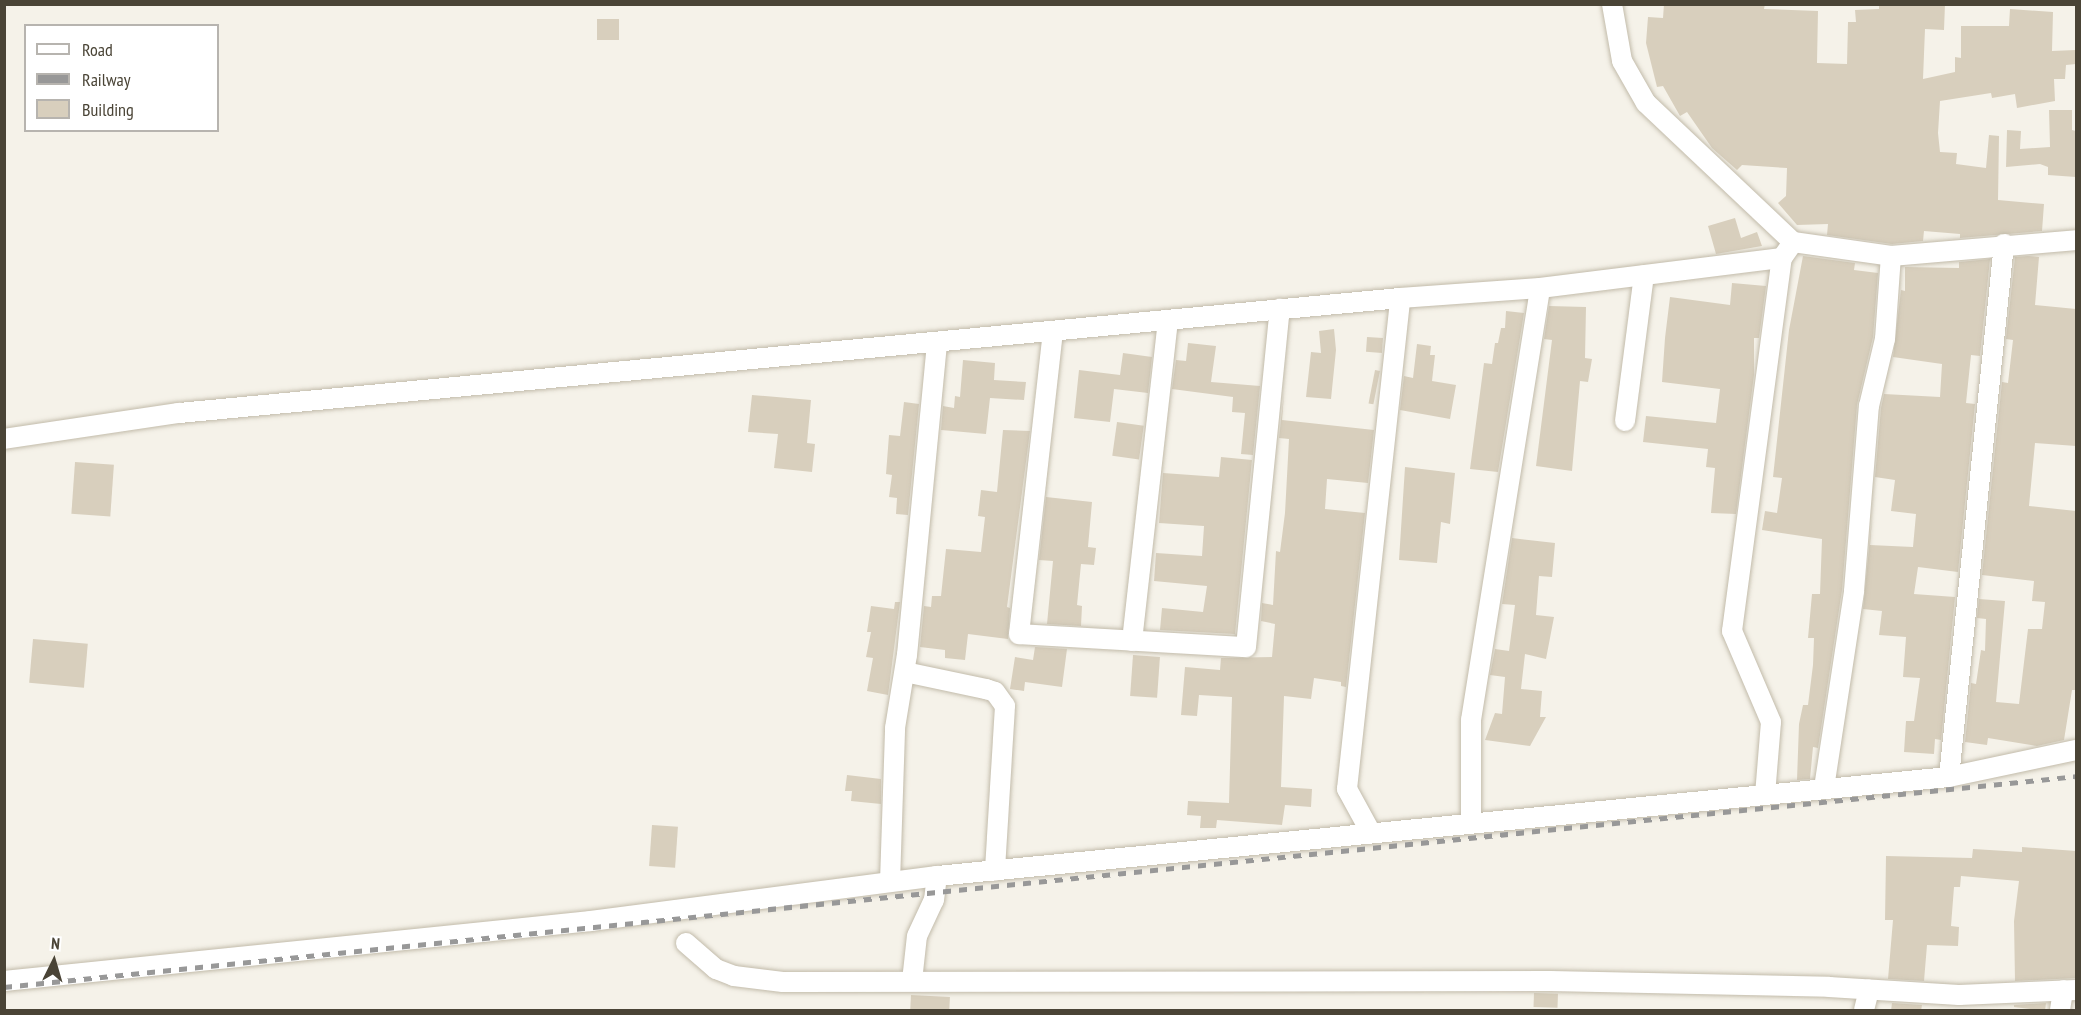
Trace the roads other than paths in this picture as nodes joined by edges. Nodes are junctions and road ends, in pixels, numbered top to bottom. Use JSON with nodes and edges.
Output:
{"nodes":[{"id":1,"x":1612,"y":4,"type":"edge"},
{"id":2,"x":2076,"y":240,"type":"edge"},
{"id":3,"x":2004,"y":244,"type":"junction"},
{"id":4,"x":1788,"y":250,"type":"junction"},
{"id":5,"x":1891,"y":256,"type":"junction"},
{"id":6,"x":1644,"y":275,"type":"junction"},
{"id":7,"x":1540,"y":288,"type":"junction"},
{"id":8,"x":1400,"y":298,"type":"junction"},
{"id":9,"x":1280,"y":309,"type":"junction"},
{"id":10,"x":1168,"y":320,"type":"junction"},
{"id":11,"x":1053,"y":331,"type":"junction"},
{"id":12,"x":937,"y":342,"type":"junction"},
{"id":13,"x":1625,"y":421,"type":"dead end"},
{"id":14,"x":4,"y":439,"type":"edge"},
{"id":15,"x":1132,"y":641,"type":"junction"},
{"id":16,"x":905,"y":672,"type":"junction"},
{"id":17,"x":2076,"y":750,"type":"edge"},
{"id":18,"x":1949,"y":777,"type":"junction"},
{"id":19,"x":1824,"y":788,"type":"junction"},
{"id":20,"x":1765,"y":795,"type":"junction"},
{"id":21,"x":1471,"y":821,"type":"junction"},
{"id":22,"x":1370,"y":831,"type":"junction"},
{"id":23,"x":995,"y":870,"type":"junction"},
{"id":24,"x":937,"y":876,"type":"junction"},
{"id":25,"x":890,"y":882,"type":"junction"},
{"id":26,"x":686,"y":943,"type":"dead end"},
{"id":27,"x":4,"y":981,"type":"edge"},
{"id":28,"x":912,"y":981,"type":"junction"},
{"id":29,"x":1869,"y":990,"type":"junction"},
{"id":30,"x":2070,"y":990,"type":"edge"},
{"id":31,"x":1958,"y":1003,"type":"edge"},
{"id":32,"x":1864,"y":1011,"type":"edge"},
{"id":33,"x":2060,"y":1011,"type":"edge"}],
"edges":[{"from":1,"to":4,"type":"street"},
{"from":2,"to":3,"type":"street"},
{"from":3,"to":5,"type":"street"},
{"from":3,"to":18,"type":"street"},
{"from":4,"to":5,"type":"street"},
{"from":4,"to":6,"type":"street"},
{"from":4,"to":20,"type":"street"},
{"from":5,"to":19,"type":"street"},
{"from":6,"to":7,"type":"street"},
{"from":6,"to":13,"type":"street"},
{"from":7,"to":8,"type":"street"},
{"from":7,"to":21,"type":"street"},
{"from":8,"to":9,"type":"street"},
{"from":8,"to":22,"type":"street"},
{"from":9,"to":10,"type":"street"},
{"from":9,"to":15,"type":"street"},
{"from":10,"to":11,"type":"street"},
{"from":10,"to":15,"type":"street"},
{"from":11,"to":12,"type":"street"},
{"from":11,"to":15,"type":"street"},
{"from":12,"to":14,"type":"street"},
{"from":12,"to":16,"type":"street"},
{"from":16,"to":23,"type":"street"},
{"from":16,"to":25,"type":"street"},
{"from":17,"to":18,"type":"street"},
{"from":18,"to":19,"type":"street"},
{"from":19,"to":20,"type":"street"},
{"from":20,"to":21,"type":"street"},
{"from":21,"to":22,"type":"street"},
{"from":22,"to":23,"type":"street"},
{"from":23,"to":24,"type":"street"},
{"from":24,"to":25,"type":"street"},
{"from":24,"to":28,"type":"street"},
{"from":25,"to":27,"type":"street"},
{"from":26,"to":28,"type":"street"},
{"from":28,"to":29,"type":"street"},
{"from":29,"to":31,"type":"street"},
{"from":29,"to":32,"type":"street"},
{"from":30,"to":31,"type":"street"},
{"from":30,"to":33,"type":"street"}]}
